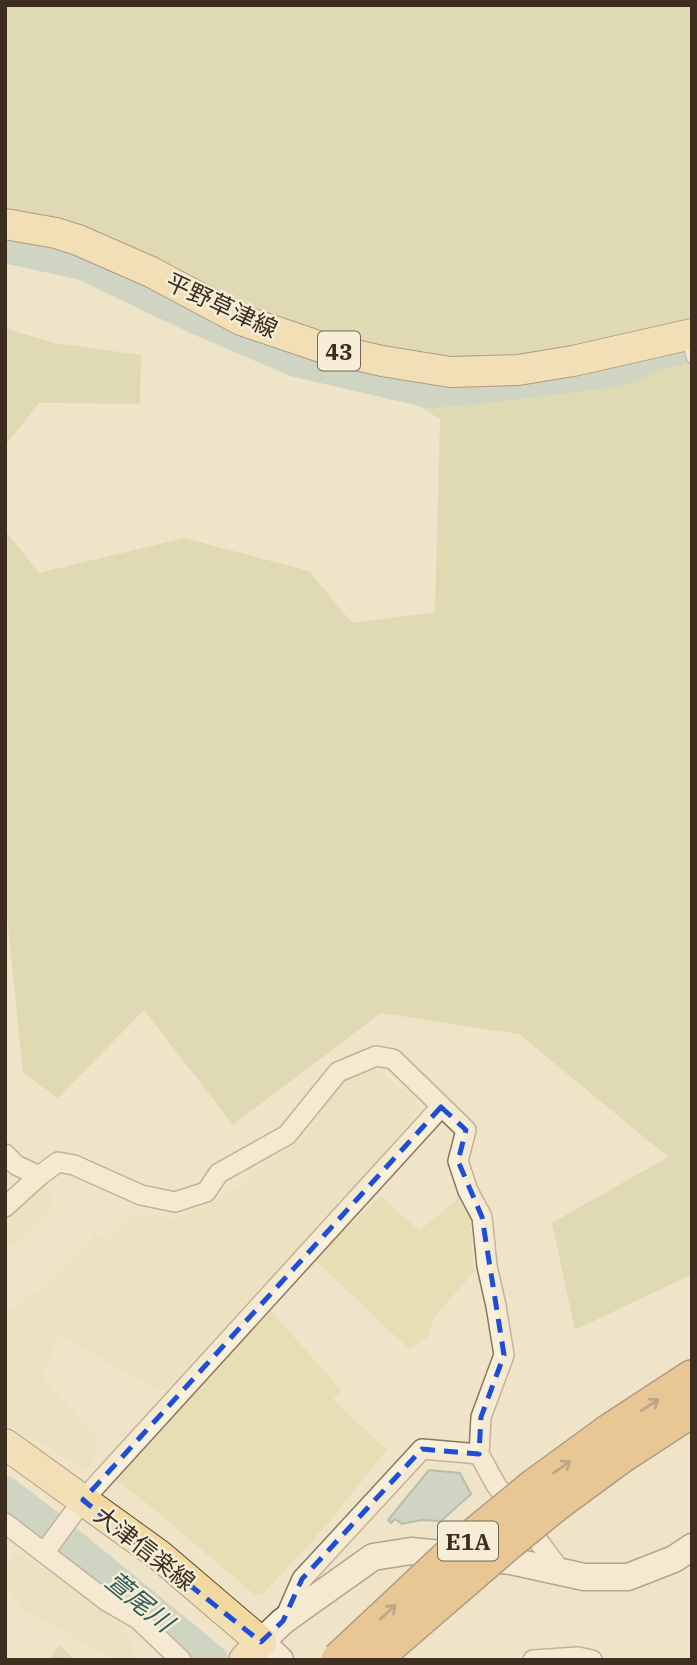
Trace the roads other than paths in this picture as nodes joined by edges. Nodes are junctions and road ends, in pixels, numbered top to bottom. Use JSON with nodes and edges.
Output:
{"nodes":[{"id":1,"x":5,"y":224,"type":"edge"},
{"id":2,"x":690,"y":342,"type":"edge"},
{"id":3,"x":441,"y":1107,"type":"junction"},
{"id":4,"x":5,"y":1154,"type":"edge"},
{"id":5,"x":38,"y":1177,"type":"junction"},
{"id":6,"x":5,"y":1207,"type":"edge"},
{"id":7,"x":692,"y":1378,"type":"edge"},
{"id":8,"x":692,"y":1409,"type":"edge"},
{"id":9,"x":5,"y":1444,"type":"edge"},
{"id":10,"x":616,"y":1444,"type":"junction"},
{"id":11,"x":479,"y":1454,"type":"junction"},
{"id":12,"x":79,"y":1506,"type":"junction"},
{"id":13,"x":5,"y":1523,"type":"edge"},
{"id":14,"x":692,"y":1547,"type":"edge"},
{"id":15,"x":47,"y":1548,"type":"junction"},
{"id":16,"x":563,"y":1574,"type":"junction"},
{"id":17,"x":283,"y":1621,"type":"junction"},
{"id":18,"x":262,"y":1654,"type":"edge"},
{"id":19,"x":181,"y":1660,"type":"edge"},
{"id":20,"x":339,"y":1660,"type":"edge"},
{"id":21,"x":375,"y":1660,"type":"edge"},
{"id":22,"x":533,"y":1660,"type":"edge"},
{"id":23,"x":592,"y":1660,"type":"edge"}],
"edges":[{"from":1,"to":2,"type":"main road","name":"平野草津線","number":"43"},
{"from":3,"to":5,"type":"street"},
{"from":3,"to":11,"type":"street"},
{"from":3,"to":12,"type":"street"},
{"from":4,"to":5,"type":"street"},
{"from":5,"to":6,"type":"street"},
{"from":10,"to":7,"type":"highway","number":"E1A","one_way":true},
{"from":8,"to":10,"type":"highway","number":"E1A"},
{"from":9,"to":12,"type":"main road","name":"大津信楽線"},
{"from":20,"to":10,"type":"highway","number":"E1A","one_way":true,"bridge":true},
{"from":10,"to":21,"type":"highway","number":"E1A","bridge":true},
{"from":11,"to":16,"type":"street"},
{"from":11,"to":17,"type":"street"},
{"from":12,"to":15,"type":"street"},
{"from":12,"to":18,"type":"main road","name":"大津信楽線"},
{"from":13,"to":15,"type":"street"},
{"from":14,"to":16,"type":"street"},
{"from":15,"to":19,"type":"street"},
{"from":16,"to":17,"type":"street"},
{"from":17,"to":18,"type":"street"},
{"from":22,"to":23,"type":"street"}]}
